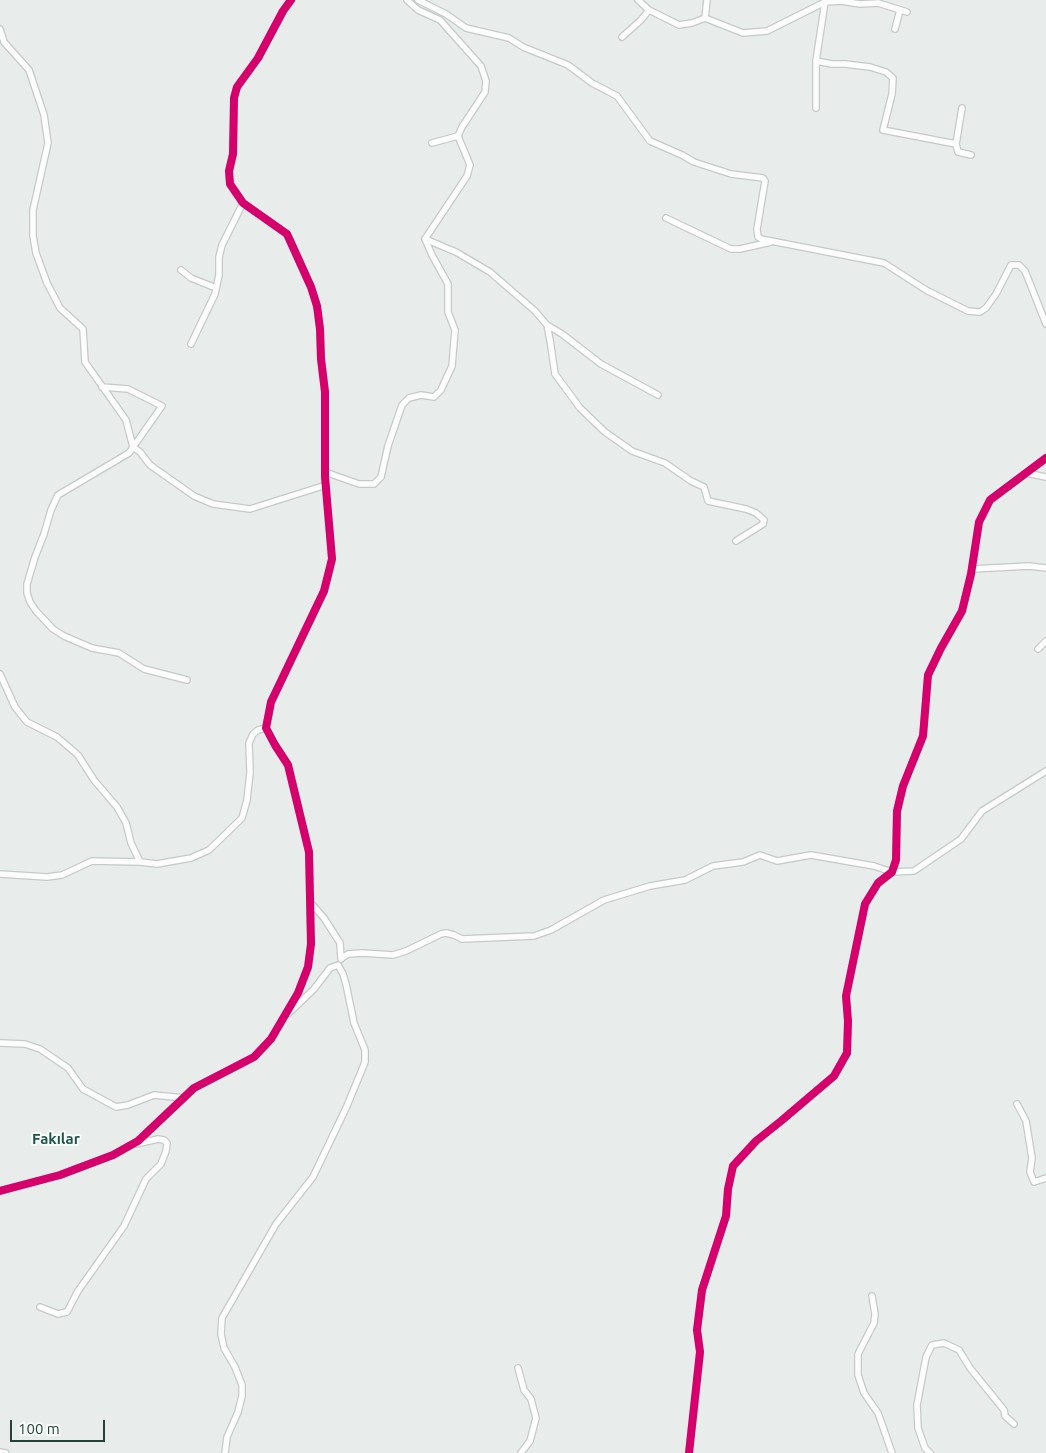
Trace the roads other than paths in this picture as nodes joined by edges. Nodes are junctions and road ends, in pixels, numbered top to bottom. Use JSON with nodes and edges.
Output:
{"nodes":[{"id":1,"x":291,"y":0,"type":"edge"},
{"id":2,"x":407,"y":0,"type":"edge"},
{"id":3,"x":418,"y":0,"type":"edge"},
{"id":4,"x":638,"y":0,"type":"edge"},
{"id":5,"x":707,"y":0,"type":"edge"},
{"id":6,"x":879,"y":1,"type":"edge"},
{"id":7,"x":825,"y":2,"type":"junction"},
{"id":8,"x":649,"y":10,"type":"junction"},
{"id":9,"x":900,"y":10,"type":"junction"},
{"id":10,"x":907,"y":12,"type":"dead end"},
{"id":11,"x":705,"y":18,"type":"junction"},
{"id":12,"x":895,"y":29,"type":"dead end"},
{"id":13,"x":0,"y":30,"type":"edge"},
{"id":14,"x":622,"y":37,"type":"dead end"},
{"id":15,"x":816,"y":61,"type":"junction"},
{"id":16,"x":816,"y":108,"type":"dead end"},
{"id":17,"x":962,"y":108,"type":"dead end"},
{"id":18,"x":458,"y":136,"type":"junction"},
{"id":19,"x":432,"y":144,"type":"dead end"},
{"id":20,"x":956,"y":144,"type":"junction"},
{"id":21,"x":971,"y":156,"type":"dead end"},
{"id":22,"x":243,"y":203,"type":"junction"},
{"id":23,"x":666,"y":218,"type":"dead end"},
{"id":24,"x":425,"y":238,"type":"junction"},
{"id":25,"x":774,"y":242,"type":"junction"},
{"id":26,"x":181,"y":270,"type":"dead end"},
{"id":27,"x":216,"y":288,"type":"junction"},
{"id":28,"x":1046,"y":324,"type":"edge"},
{"id":29,"x":547,"y":325,"type":"junction"},
{"id":30,"x":191,"y":344,"type":"dead end"},
{"id":31,"x":102,"y":387,"type":"junction"},
{"id":32,"x":658,"y":395,"type":"dead end"},
{"id":33,"x":133,"y":447,"type":"junction"},
{"id":34,"x":1046,"y":458,"type":"edge"},
{"id":35,"x":325,"y":472,"type":"junction"},
{"id":36,"x":1026,"y":473,"type":"junction"},
{"id":37,"x":1046,"y":477,"type":"edge"},
{"id":38,"x":326,"y":485,"type":"junction"},
{"id":39,"x":736,"y":541,"type":"dead end"},
{"id":40,"x":1046,"y":568,"type":"edge"},
{"id":41,"x":972,"y":569,"type":"junction"},
{"id":42,"x":1046,"y":641,"type":"edge"},
{"id":43,"x":1038,"y":649,"type":"dead end"},
{"id":44,"x":0,"y":674,"type":"edge"},
{"id":45,"x":187,"y":680,"type":"dead end"},
{"id":46,"x":266,"y":728,"type":"junction"},
{"id":47,"x":1046,"y":771,"type":"edge"},
{"id":48,"x":140,"y":862,"type":"junction"},
{"id":49,"x":892,"y":872,"type":"junction"},
{"id":50,"x":0,"y":874,"type":"edge"},
{"id":51,"x":310,"y":902,"type":"junction"},
{"id":52,"x":342,"y":958,"type":"junction"},
{"id":53,"x":338,"y":965,"type":"junction"},
{"id":54,"x":283,"y":1018,"type":"junction"},
{"id":55,"x":0,"y":1043,"type":"edge"},
{"id":56,"x":184,"y":1098,"type":"junction"},
{"id":57,"x":1017,"y":1104,"type":"dead end"},
{"id":58,"x":130,"y":1146,"type":"junction"},
{"id":59,"x":1046,"y":1178,"type":"edge"},
{"id":60,"x":0,"y":1191,"type":"edge"},
{"id":61,"x":872,"y":1296,"type":"dead end"},
{"id":62,"x":40,"y":1307,"type":"dead end"},
{"id":63,"x":518,"y":1368,"type":"dead end"},
{"id":64,"x":1014,"y":1424,"type":"dead end"},
{"id":65,"x":0,"y":1452,"type":"edge"},
{"id":66,"x":6,"y":1453,"type":"edge"},
{"id":67,"x":225,"y":1453,"type":"edge"},
{"id":68,"x":521,"y":1453,"type":"edge"},
{"id":69,"x":689,"y":1453,"type":"edge"},
{"id":70,"x":892,"y":1453,"type":"edge"},
{"id":71,"x":930,"y":1453,"type":"edge"}],
"edges":[{"from":1,"to":22,"type":"street"},
{"from":2,"to":18,"type":"street"},
{"from":3,"to":25,"type":"street"},
{"from":4,"to":8,"type":"street"},
{"from":5,"to":11,"type":"street"},
{"from":6,"to":7,"type":"street"},
{"from":6,"to":9,"type":"street"},
{"from":7,"to":11,"type":"street"},
{"from":7,"to":15,"type":"street"},
{"from":8,"to":11,"type":"street"},
{"from":8,"to":14,"type":"street"},
{"from":9,"to":10,"type":"street"},
{"from":9,"to":12,"type":"street"},
{"from":13,"to":31,"type":"street"},
{"from":15,"to":16,"type":"street"},
{"from":15,"to":20,"type":"street"},
{"from":17,"to":20,"type":"street"},
{"from":18,"to":19,"type":"street"},
{"from":18,"to":24,"type":"street"},
{"from":20,"to":21,"type":"street"},
{"from":22,"to":27,"type":"street"},
{"from":22,"to":35,"type":"street"},
{"from":23,"to":25,"type":"street"},
{"from":24,"to":29,"type":"street"},
{"from":24,"to":35,"type":"street"},
{"from":25,"to":28,"type":"street"},
{"from":26,"to":27,"type":"street"},
{"from":27,"to":30,"type":"street"},
{"from":29,"to":32,"type":"street"},
{"from":29,"to":39,"type":"street"},
{"from":31,"to":33,"type":"street"},
{"from":31,"to":33,"type":"street"},
{"from":33,"to":38,"type":"street"},
{"from":33,"to":45,"type":"street"},
{"from":34,"to":36,"type":"street"},
{"from":35,"to":38,"type":"street"},
{"from":36,"to":37,"type":"street"},
{"from":36,"to":41,"type":"street"},
{"from":38,"to":46,"type":"street"},
{"from":40,"to":41,"type":"street"},
{"from":41,"to":49,"type":"street"},
{"from":42,"to":43,"type":"street"},
{"from":44,"to":48,"type":"street"},
{"from":46,"to":48,"type":"street"},
{"from":46,"to":51,"type":"street"},
{"from":47,"to":49,"type":"street"},
{"from":48,"to":50,"type":"street"},
{"from":49,"to":52,"type":"street"},
{"from":49,"to":69,"type":"street"},
{"from":51,"to":52,"type":"street"},
{"from":51,"to":54,"type":"street"},
{"from":52,"to":53,"type":"street"},
{"from":53,"to":54,"type":"street"},
{"from":53,"to":67,"type":"street"},
{"from":54,"to":56,"type":"street"},
{"from":55,"to":56,"type":"street"},
{"from":56,"to":58,"type":"street"},
{"from":57,"to":59,"type":"street"},
{"from":58,"to":60,"type":"street"},
{"from":58,"to":62,"type":"street"},
{"from":61,"to":70,"type":"street"},
{"from":63,"to":68,"type":"street"},
{"from":64,"to":71,"type":"street"},
{"from":65,"to":66,"type":"street"}]}
